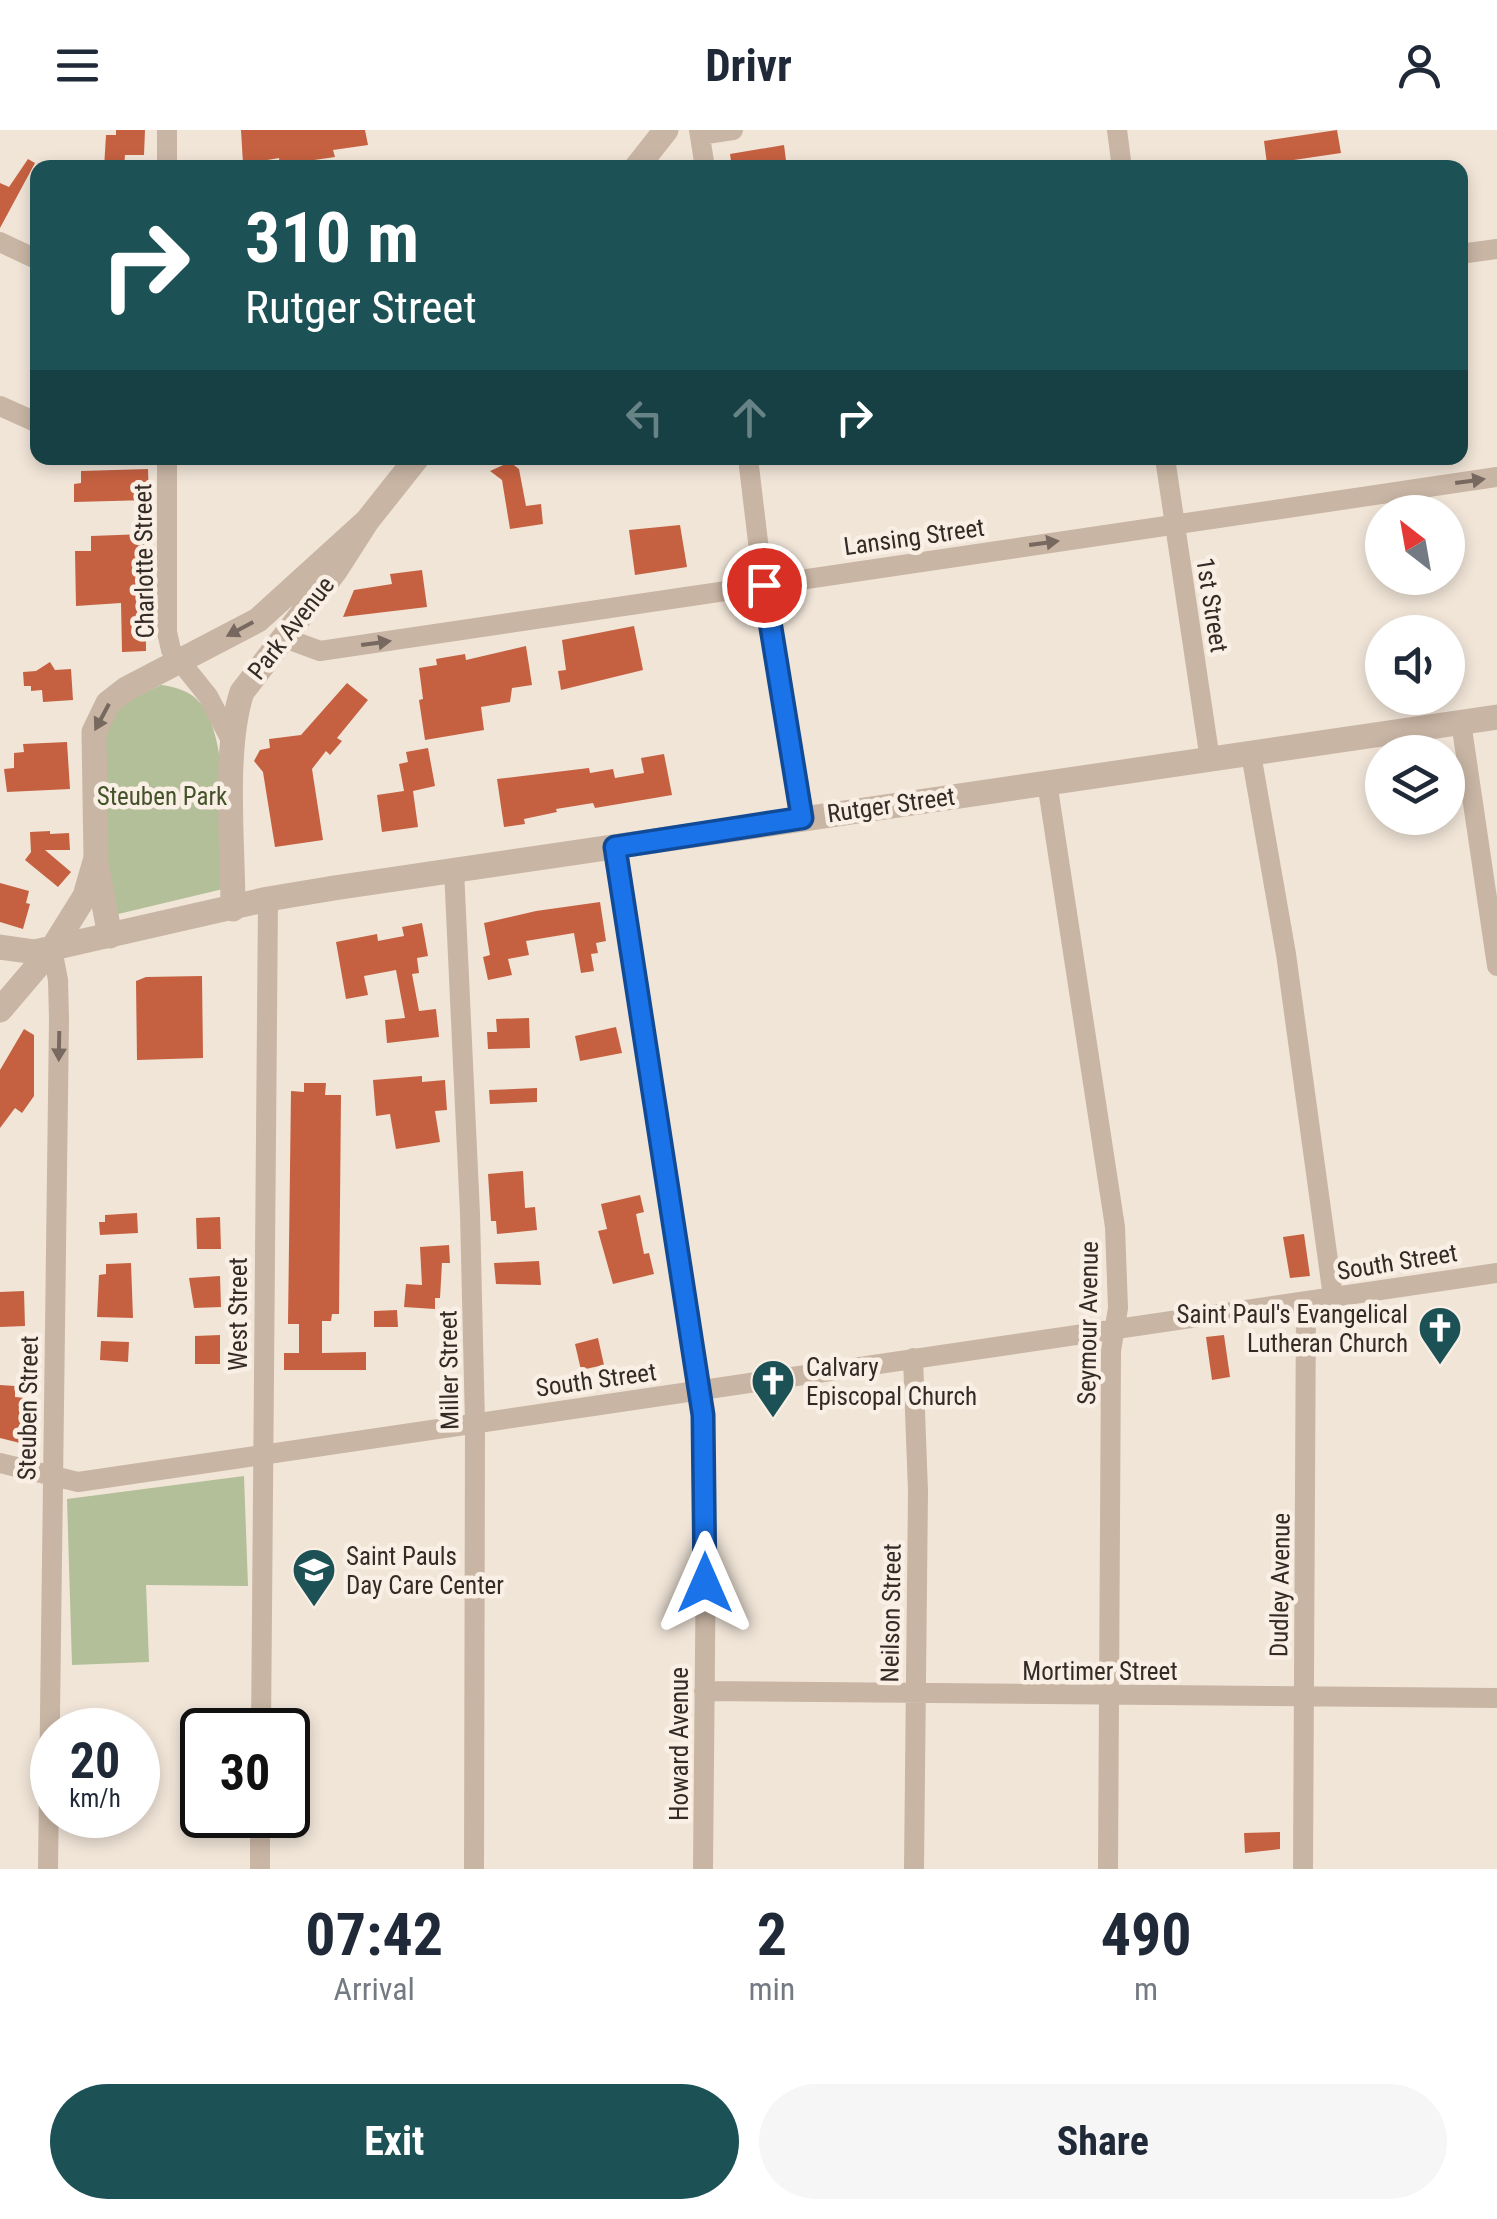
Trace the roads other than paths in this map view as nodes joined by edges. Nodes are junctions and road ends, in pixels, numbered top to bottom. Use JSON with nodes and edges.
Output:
{"nodes":[{"id":1,"x":167,"y":130,"type":"edge"},
{"id":2,"x":666,"y":130,"type":"edge"},
{"id":3,"x":733,"y":130,"type":"edge"},
{"id":4,"x":1117,"y":130,"type":"edge"},
{"id":5,"x":699,"y":132,"type":"edge"},
{"id":6,"x":168,"y":160,"type":"edge"},
{"id":7,"x":642,"y":160,"type":"edge"},
{"id":8,"x":704,"y":160,"type":"edge"},
{"id":9,"x":1121,"y":160,"type":"edge"},
{"id":10,"x":0,"y":242,"type":"edge"},
{"id":11,"x":1497,"y":248,"type":"edge"},
{"id":12,"x":1468,"y":253,"type":"edge"},
{"id":13,"x":30,"y":256,"type":"edge"},
{"id":14,"x":0,"y":406,"type":"edge"},
{"id":15,"x":30,"y":419,"type":"edge"},
{"id":16,"x":167,"y":465,"type":"edge"},
{"id":17,"x":411,"y":465,"type":"edge"},
{"id":18,"x":749,"y":465,"type":"edge"},
{"id":19,"x":1165,"y":465,"type":"edge"},
{"id":20,"x":1497,"y":477,"type":"edge"},
{"id":21,"x":367,"y":521,"type":"junction"},
{"id":22,"x":1174,"y":524,"type":"junction"},
{"id":23,"x":764,"y":585,"type":"junction"},
{"id":24,"x":282,"y":637,"type":"junction"},
{"id":25,"x":179,"y":662,"type":"junction"},
{"id":26,"x":1497,"y":717,"type":"edge"},
{"id":27,"x":1460,"y":722,"type":"junction"},
{"id":28,"x":232,"y":742,"type":"junction"},
{"id":29,"x":1251,"y":754,"type":"junction"},
{"id":30,"x":1210,"y":760,"type":"junction"},
{"id":31,"x":1047,"y":782,"type":"junction"},
{"id":32,"x":802,"y":818,"type":"junction"},
{"id":33,"x":615,"y":847,"type":"junction"},
{"id":34,"x":96,"y":858,"type":"junction"},
{"id":35,"x":454,"y":870,"type":"junction"},
{"id":36,"x":268,"y":899,"type":"junction"},
{"id":37,"x":233,"y":908,"type":"junction"},
{"id":38,"x":110,"y":936,"type":"junction"},
{"id":39,"x":0,"y":947,"type":"edge"},
{"id":40,"x":52,"y":949,"type":"junction"},
{"id":41,"x":1497,"y":966,"type":"edge"},
{"id":42,"x":0,"y":1010,"type":"edge"},
{"id":43,"x":1497,"y":1272,"type":"edge"},
{"id":44,"x":1333,"y":1297,"type":"junction"},
{"id":45,"x":1306,"y":1301,"type":"junction"},
{"id":46,"x":1114,"y":1328,"type":"junction"},
{"id":47,"x":912,"y":1358,"type":"junction"},
{"id":48,"x":699,"y":1390,"type":"junction"},
{"id":49,"x":476,"y":1423,"type":"junction"},
{"id":50,"x":262,"y":1454,"type":"junction"},
{"id":51,"x":0,"y":1463,"type":"edge"},
{"id":52,"x":52,"y":1476,"type":"junction"},
{"id":53,"x":704,"y":1691,"type":"junction"},
{"id":54,"x":915,"y":1694,"type":"junction"},
{"id":55,"x":1109,"y":1696,"type":"junction"},
{"id":56,"x":1304,"y":1696,"type":"junction"},
{"id":57,"x":1497,"y":1698,"type":"edge"},
{"id":58,"x":260,"y":1708,"type":"edge"},
{"id":59,"x":260,"y":1838,"type":"edge"},
{"id":60,"x":48,"y":1869,"type":"edge"},
{"id":61,"x":260,"y":1869,"type":"edge"},
{"id":62,"x":474,"y":1869,"type":"edge"},
{"id":63,"x":703,"y":1869,"type":"edge"},
{"id":64,"x":914,"y":1869,"type":"edge"},
{"id":65,"x":1108,"y":1869,"type":"edge"},
{"id":66,"x":1303,"y":1869,"type":"edge"}],
"edges":[{"from":1,"to":6,"type":"street"},
{"from":2,"to":7,"type":"street"},
{"from":3,"to":5,"type":"street"},
{"from":4,"to":9,"type":"street"},
{"from":5,"to":8,"type":"street"},
{"from":10,"to":13,"type":"street"},
{"from":11,"to":12,"type":"street"},
{"from":14,"to":15,"type":"street"},
{"from":16,"to":25,"type":"street","name":"Charlotte Street"},
{"from":17,"to":21,"type":"street","name":"Park Avenue"},
{"from":18,"to":23,"type":"street"},
{"from":19,"to":22,"type":"street","name":"1st Street"},
{"from":22,"to":20,"type":"street","name":"Lansing Street","one_way":true},
{"from":21,"to":24,"type":"street","name":"Park Avenue"},
{"from":21,"to":25,"type":"street","name":"Park Avenue","one_way":true},
{"from":23,"to":22,"type":"street","name":"Lansing Street","one_way":true},
{"from":22,"to":30,"type":"street","name":"1st Street"},
{"from":24,"to":23,"type":"street","name":"Lansing Street","one_way":true},
{"from":23,"to":32,"type":"street"},
{"from":24,"to":28,"type":"street","name":"Park Avenue"},
{"from":25,"to":28,"type":"street"},
{"from":25,"to":34,"type":"street","one_way":true},
{"from":26,"to":27,"type":"street","name":"Rutger Street"},
{"from":27,"to":29,"type":"street","name":"Rutger Street"},
{"from":27,"to":41,"type":"street"},
{"from":28,"to":37,"type":"street"},
{"from":29,"to":30,"type":"street","name":"Rutger Street"},
{"from":29,"to":44,"type":"street"},
{"from":30,"to":31,"type":"street","name":"Rutger Street"},
{"from":31,"to":32,"type":"street","name":"Rutger Street"},
{"from":31,"to":46,"type":"street","name":"Seymour Avenue"},
{"from":32,"to":33,"type":"street","name":"Rutger Street"},
{"from":33,"to":35,"type":"street","name":"Rutger Street"},
{"from":33,"to":48,"type":"street","name":"Howard Avenue"},
{"from":34,"to":38,"type":"street"},
{"from":34,"to":40,"type":"street"},
{"from":35,"to":36,"type":"street","name":"Rutger Street"},
{"from":35,"to":49,"type":"street","name":"Miller Street"},
{"from":36,"to":37,"type":"street","name":"Rutger Street"},
{"from":36,"to":50,"type":"street","name":"West Street"},
{"from":37,"to":38,"type":"street","name":"Rutger Street"},
{"from":38,"to":40,"type":"street","name":"Rutger Street"},
{"from":39,"to":40,"type":"street","name":"Rutger Street"},
{"from":40,"to":42,"type":"street"},
{"from":40,"to":52,"type":"street","name":"Steuben Street","one_way":true},
{"from":43,"to":44,"type":"street","name":"South Street"},
{"from":44,"to":45,"type":"street","name":"South Street"},
{"from":45,"to":46,"type":"street","name":"South Street"},
{"from":45,"to":56,"type":"street","name":"Dudley Avenue"},
{"from":46,"to":47,"type":"street","name":"South Street"},
{"from":46,"to":55,"type":"street","name":"Seymour Avenue"},
{"from":47,"to":48,"type":"street","name":"South Street"},
{"from":47,"to":54,"type":"street","name":"Neilson Street"},
{"from":48,"to":49,"type":"street","name":"South Street"},
{"from":48,"to":53,"type":"street","name":"Howard Avenue"},
{"from":49,"to":50,"type":"street","name":"South Street"},
{"from":49,"to":62,"type":"street","name":"Miller Street"},
{"from":50,"to":52,"type":"street","name":"South Street"},
{"from":50,"to":58,"type":"street","name":"West Street"},
{"from":51,"to":52,"type":"street","name":"South Street"},
{"from":52,"to":60,"type":"street","name":"Steuben Street"},
{"from":53,"to":54,"type":"street","name":"Mortimer Street"},
{"from":53,"to":63,"type":"street","name":"Howard Avenue"},
{"from":54,"to":55,"type":"street","name":"Mortimer Street"},
{"from":54,"to":64,"type":"street","name":"Neilson Street"},
{"from":55,"to":56,"type":"street","name":"Mortimer Street"},
{"from":55,"to":65,"type":"street","name":"Seymour Avenue"},
{"from":56,"to":57,"type":"street","name":"Mortimer Street"},
{"from":56,"to":66,"type":"street","name":"Dudley Avenue"},
{"from":59,"to":61,"type":"street"}]}
